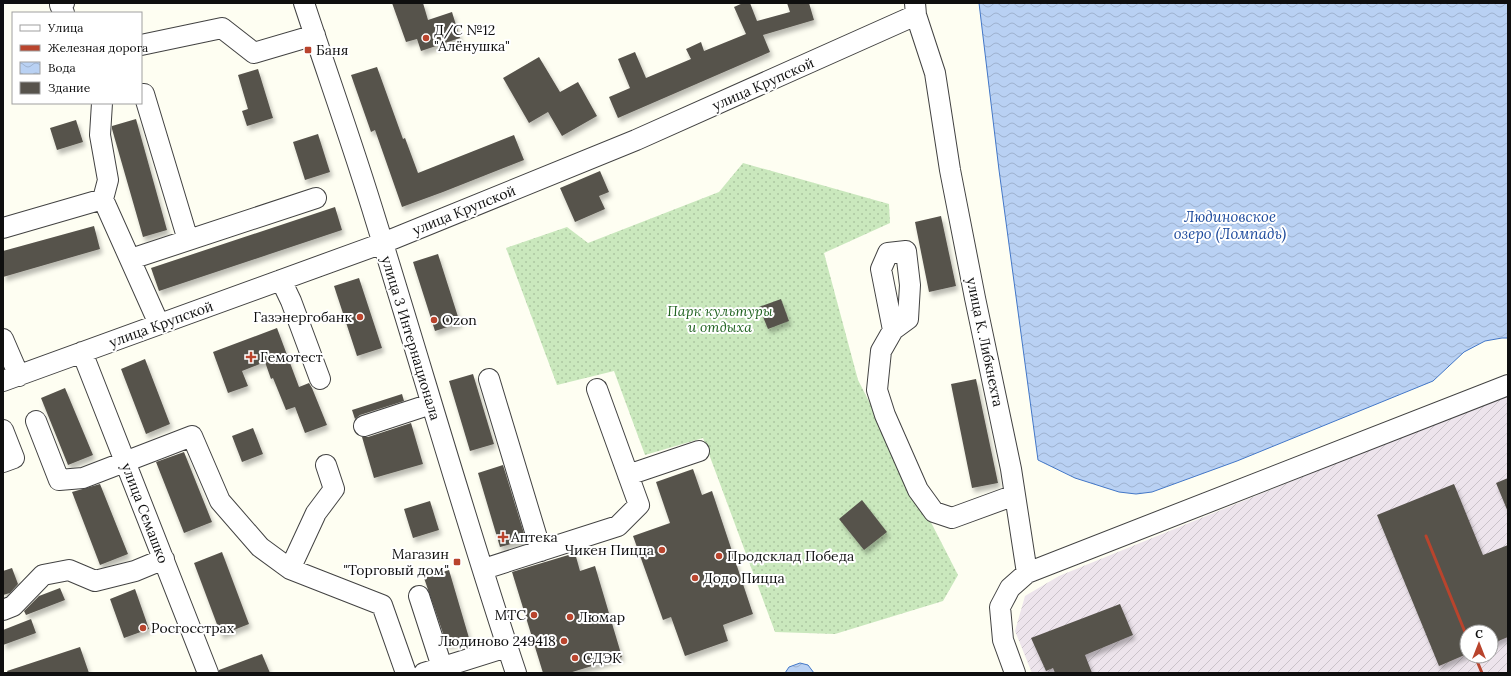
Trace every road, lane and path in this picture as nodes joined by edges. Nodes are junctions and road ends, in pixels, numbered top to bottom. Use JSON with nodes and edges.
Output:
{"nodes":[{"id":1,"x":64,"y":3,"type":"edge"},
{"id":2,"x":304,"y":3,"type":"edge"},
{"id":3,"x":916,"y":9,"type":"edge"},
{"id":4,"x":64,"y":12,"type":"edge"},
{"id":5,"x":315,"y":35,"type":"junction"},
{"id":6,"x":142,"y":45,"type":"edge"},
{"id":7,"x":142,"y":94,"type":"edge"},
{"id":8,"x":103,"y":104,"type":"edge"},
{"id":9,"x":316,"y":198,"type":"dead end"},
{"id":10,"x":103,"y":199,"type":"junction"},
{"id":11,"x":3,"y":228,"type":"edge"},
{"id":12,"x":188,"y":240,"type":"junction"},
{"id":13,"x":383,"y":243,"type":"junction"},
{"id":14,"x":131,"y":259,"type":"junction"},
{"id":15,"x":281,"y":280,"type":"junction"},
{"id":16,"x":159,"y":324,"type":"junction"},
{"id":17,"x":893,"y":330,"type":"dead end"},
{"id":18,"x":3,"y":339,"type":"edge"},
{"id":19,"x":82,"y":352,"type":"junction"},
{"id":20,"x":11,"y":378,"type":"edge"},
{"id":21,"x":320,"y":379,"type":"dead end"},
{"id":22,"x":489,"y":379,"type":"dead end"},
{"id":23,"x":1508,"y":385,"type":"edge"},
{"id":24,"x":597,"y":389,"type":"dead end"},
{"id":25,"x":431,"y":404,"type":"junction"},
{"id":26,"x":36,"y":421,"type":"dead end"},
{"id":27,"x":364,"y":426,"type":"dead end"},
{"id":28,"x":3,"y":430,"type":"edge"},
{"id":29,"x":699,"y":451,"type":"dead end"},
{"id":30,"x":3,"y":462,"type":"edge"},
{"id":31,"x":125,"y":462,"type":"junction"},
{"id":32,"x":326,"y":465,"type":"dead end"},
{"id":33,"x":628,"y":475,"type":"junction"},
{"id":34,"x":1015,"y":494,"type":"junction"},
{"id":35,"x":541,"y":551,"type":"junction"},
{"id":36,"x":164,"y":560,"type":"junction"},
{"id":37,"x":484,"y":569,"type":"junction"},
{"id":38,"x":290,"y":570,"type":"junction"},
{"id":39,"x":1028,"y":573,"type":"junction"},
{"id":40,"x":419,"y":596,"type":"dead end"},
{"id":41,"x":3,"y":610,"type":"edge"},
{"id":42,"x":507,"y":647,"type":"junction"},
{"id":43,"x":433,"y":670,"type":"edge"},
{"id":44,"x":208,"y":673,"type":"edge"},
{"id":45,"x":406,"y":673,"type":"edge"},
{"id":46,"x":516,"y":673,"type":"edge"},
{"id":47,"x":1015,"y":673,"type":"edge"}],
"edges":[{"from":1,"to":4,"type":"street"},
{"from":2,"to":5,"type":"street","name":"улица 3 Интернационала"},
{"from":3,"to":13,"type":"street","name":"улица Крупской"},
{"from":3,"to":34,"type":"street","name":"улица К. Либкнехта"},
{"from":5,"to":6,"type":"street"},
{"from":5,"to":13,"type":"street","name":"улица 3 Интернационала"},
{"from":7,"to":12,"type":"street"},
{"from":8,"to":10,"type":"street"},
{"from":9,"to":12,"type":"street"},
{"from":10,"to":11,"type":"street"},
{"from":10,"to":14,"type":"street"},
{"from":12,"to":14,"type":"street"},
{"from":13,"to":15,"type":"street","name":"улица Крупской"},
{"from":13,"to":25,"type":"street","name":"улица 3 Интернационала"},
{"from":14,"to":16,"type":"street"},
{"from":15,"to":16,"type":"street","name":"улица Крупской"},
{"from":15,"to":21,"type":"street"},
{"from":16,"to":19,"type":"street","name":"улица Крупской"},
{"from":17,"to":34,"type":"street"},
{"from":18,"to":20,"type":"street"},
{"from":19,"to":20,"type":"street","name":"улица Крупской"},
{"from":19,"to":31,"type":"street","name":"улица Семашко"},
{"from":22,"to":35,"type":"street"},
{"from":23,"to":39,"type":"street"},
{"from":24,"to":33,"type":"street"},
{"from":25,"to":27,"type":"street"},
{"from":25,"to":37,"type":"street","name":"улица 3 Интернационала"},
{"from":26,"to":31,"type":"street"},
{"from":28,"to":30,"type":"street"},
{"from":29,"to":33,"type":"street"},
{"from":31,"to":36,"type":"street","name":"улица Семашко"},
{"from":31,"to":38,"type":"street"},
{"from":32,"to":38,"type":"street"},
{"from":33,"to":35,"type":"street"},
{"from":34,"to":39,"type":"street","name":"улица К. Либкнехта"},
{"from":35,"to":37,"type":"street"},
{"from":36,"to":41,"type":"street"},
{"from":36,"to":44,"type":"street","name":"улица Семашко"},
{"from":37,"to":42,"type":"street","name":"улица 3 Интернационала"},
{"from":38,"to":45,"type":"street"},
{"from":39,"to":47,"type":"street"},
{"from":40,"to":43,"type":"street"},
{"from":42,"to":43,"type":"street"},
{"from":42,"to":46,"type":"street","name":"улица 3 Интернационала"}]}
